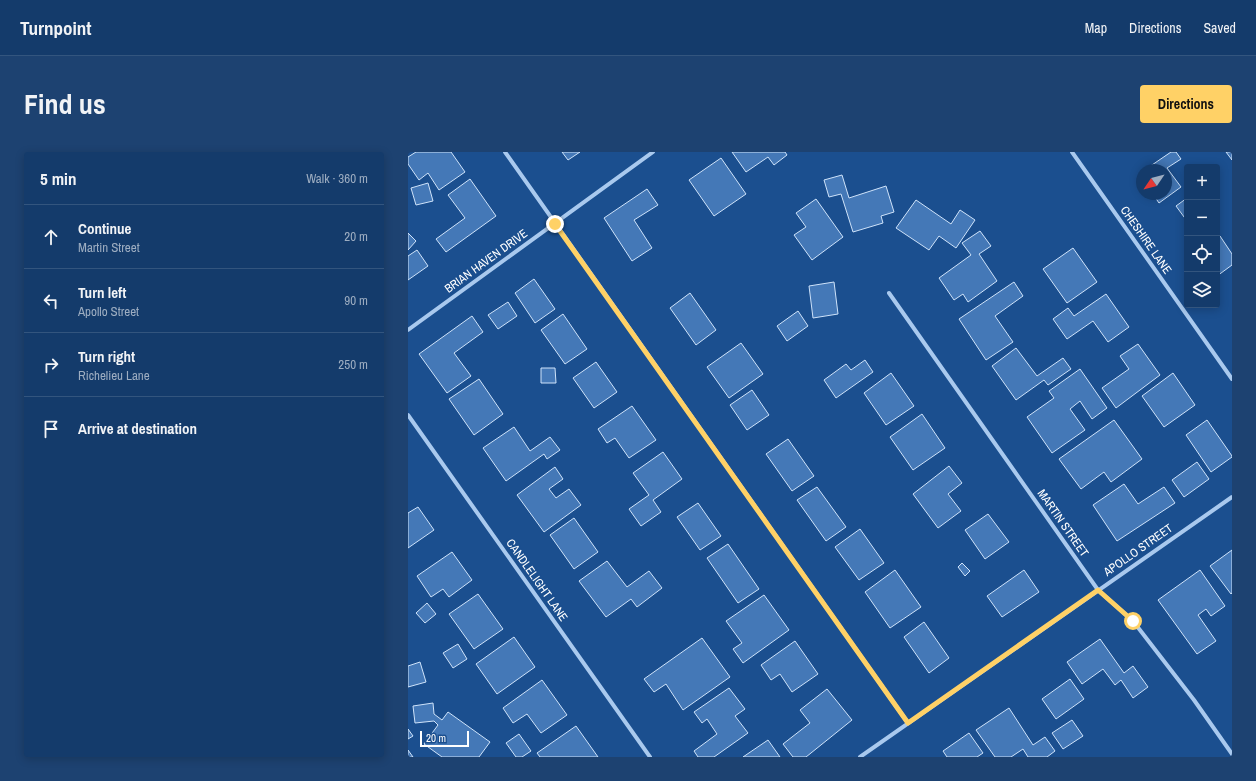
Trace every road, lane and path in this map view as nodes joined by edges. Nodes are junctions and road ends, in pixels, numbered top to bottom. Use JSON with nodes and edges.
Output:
{"nodes":[{"id":1,"x":505,"y":152,"type":"edge"},
{"id":2,"x":653,"y":152,"type":"edge"},
{"id":3,"x":1072,"y":152,"type":"edge"},
{"id":4,"x":555,"y":224,"type":"junction"},
{"id":5,"x":889,"y":293,"type":"dead end"},
{"id":6,"x":408,"y":330,"type":"edge"},
{"id":7,"x":1232,"y":379,"type":"edge"},
{"id":8,"x":408,"y":415,"type":"edge"},
{"id":9,"x":1232,"y":497,"type":"edge"},
{"id":10,"x":1098,"y":590,"type":"junction"},
{"id":11,"x":908,"y":723,"type":"junction"},
{"id":12,"x":1232,"y":754,"type":"edge"},
{"id":13,"x":650,"y":757,"type":"edge"},
{"id":14,"x":860,"y":757,"type":"edge"}],
"edges":[{"from":1,"to":4,"type":"street"},
{"from":2,"to":4,"type":"street","name":"BRIAN HAVEN DRIVE"},
{"from":3,"to":7,"type":"street","name":"CHESHIRE LANE"},
{"from":4,"to":6,"type":"street","name":"BRIAN HAVEN DRIVE"},
{"from":4,"to":11,"type":"street"},
{"from":5,"to":10,"type":"street","name":"MARTIN STREET"},
{"from":8,"to":13,"type":"street","name":"CANDLELIGHT LANE"},
{"from":9,"to":10,"type":"street","name":"APOLLO STREET"},
{"from":10,"to":11,"type":"street","name":"APOLLO STREET"},
{"from":10,"to":12,"type":"street","name":"MARTIN STREET"},
{"from":11,"to":14,"type":"street","name":"APOLLO STREET"}]}
